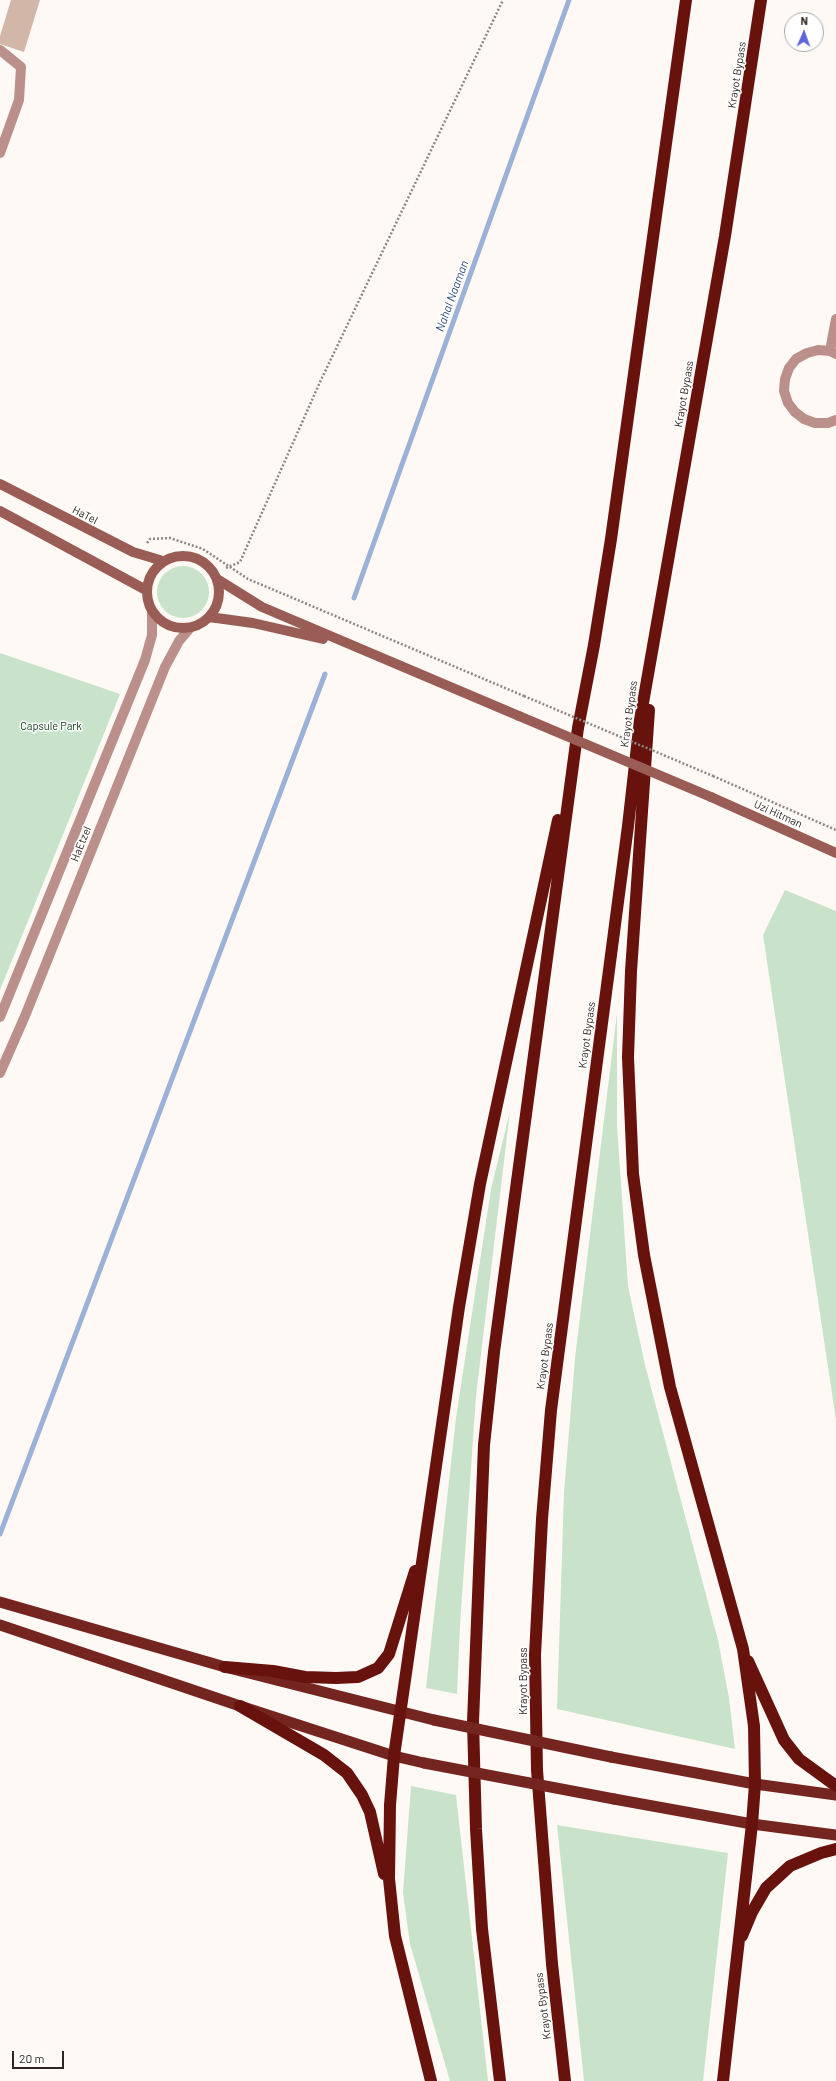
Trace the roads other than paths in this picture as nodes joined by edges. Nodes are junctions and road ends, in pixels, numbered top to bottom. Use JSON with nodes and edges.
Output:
{"nodes":[{"id":1,"x":686,"y":0,"type":"edge"},
{"id":2,"x":761,"y":0,"type":"edge"},
{"id":3,"x":0,"y":50,"type":"edge"},
{"id":4,"x":0,"y":153,"type":"edge"},
{"id":5,"x":836,"y":319,"type":"edge"},
{"id":6,"x":833,"y":353,"type":"edge"},
{"id":7,"x":836,"y":420,"type":"edge"},
{"id":8,"x":0,"y":484,"type":"edge"},
{"id":9,"x":0,"y":512,"type":"edge"},
{"id":10,"x":163,"y":561,"type":"junction"},
{"id":11,"x":216,"y":576,"type":"junction"},
{"id":12,"x":146,"y":590,"type":"junction"},
{"id":13,"x":152,"y":611,"type":"junction"},
{"id":14,"x":209,"y":617,"type":"junction"},
{"id":15,"x":190,"y":628,"type":"junction"},
{"id":16,"x":653,"y":645,"type":"junction"},
{"id":17,"x":361,"y":650,"type":"junction"},
{"id":18,"x":578,"y":728,"type":"junction"},
{"id":19,"x":836,"y":853,"type":"edge"},
{"id":20,"x":0,"y":1017,"type":"edge"},
{"id":21,"x":0,"y":1073,"type":"edge"},
{"id":22,"x":426,"y":1534,"type":"junction"},
{"id":23,"x":0,"y":1602,"type":"edge"},
{"id":24,"x":0,"y":1625,"type":"edge"},
{"id":25,"x":742,"y":1649,"type":"junction"},
{"id":26,"x":225,"y":1667,"type":"junction"},
{"id":27,"x":240,"y":1706,"type":"junction"},
{"id":28,"x":401,"y":1713,"type":"junction"},
{"id":29,"x":394,"y":1756,"type":"junction"},
{"id":30,"x":755,"y":1784,"type":"junction"},
{"id":31,"x":836,"y":1786,"type":"edge"},
{"id":32,"x":836,"y":1795,"type":"edge"},
{"id":33,"x":752,"y":1824,"type":"junction"},
{"id":34,"x":836,"y":1835,"type":"edge"},
{"id":35,"x":836,"y":1850,"type":"edge"},
{"id":36,"x":393,"y":1921,"type":"junction"},
{"id":37,"x":736,"y":1948,"type":"junction"},
{"id":38,"x":431,"y":2081,"type":"edge"},
{"id":39,"x":500,"y":2081,"type":"edge"},
{"id":40,"x":565,"y":2081,"type":"edge"},
{"id":41,"x":723,"y":2081,"type":"edge"}],
"edges":[{"from":1,"to":18,"type":"highway"},
{"from":2,"to":16,"type":"highway","name":"Krayot Bypass"},
{"from":3,"to":4,"type":"street"},
{"from":5,"to":6,"type":"street"},
{"from":6,"to":7,"type":"street"},
{"from":8,"to":10,"type":"main road","name":"HaTel"},
{"from":9,"to":12,"type":"main road"},
{"from":10,"to":11,"type":"main road"},
{"from":10,"to":12,"type":"main road"},
{"from":11,"to":14,"type":"main road"},
{"from":11,"to":17,"type":"main road"},
{"from":12,"to":13,"type":"main road"},
{"from":13,"to":15,"type":"main road"},
{"from":13,"to":20,"type":"street","name":"HaEtzel"},
{"from":14,"to":15,"type":"main road"},
{"from":14,"to":17,"type":"main road"},
{"from":15,"to":21,"type":"street","name":"HaEtzel"},
{"from":16,"to":25,"type":"highway"},
{"from":16,"to":40,"type":"highway","name":"Krayot Bypass"},
{"from":17,"to":19,"type":"main road","name":"Uzi Hitman","bridge":true},
{"from":18,"to":22,"type":"highway"},
{"from":18,"to":39,"type":"highway"},
{"from":22,"to":26,"type":"highway"},
{"from":22,"to":28,"type":"highway"},
{"from":23,"to":26,"type":"highway"},
{"from":24,"to":27,"type":"highway"},
{"from":25,"to":30,"type":"highway"},
{"from":25,"to":31,"type":"highway"},
{"from":26,"to":28,"type":"highway"},
{"from":27,"to":29,"type":"highway"},
{"from":27,"to":36,"type":"highway"},
{"from":28,"to":29,"type":"highway"},
{"from":28,"to":30,"type":"highway","bridge":true},
{"from":29,"to":33,"type":"highway","bridge":true},
{"from":29,"to":36,"type":"highway"},
{"from":30,"to":32,"type":"highway"},
{"from":30,"to":33,"type":"highway"},
{"from":33,"to":34,"type":"highway"},
{"from":33,"to":37,"type":"highway"},
{"from":35,"to":37,"type":"highway"},
{"from":36,"to":38,"type":"highway"},
{"from":37,"to":41,"type":"highway"}]}
